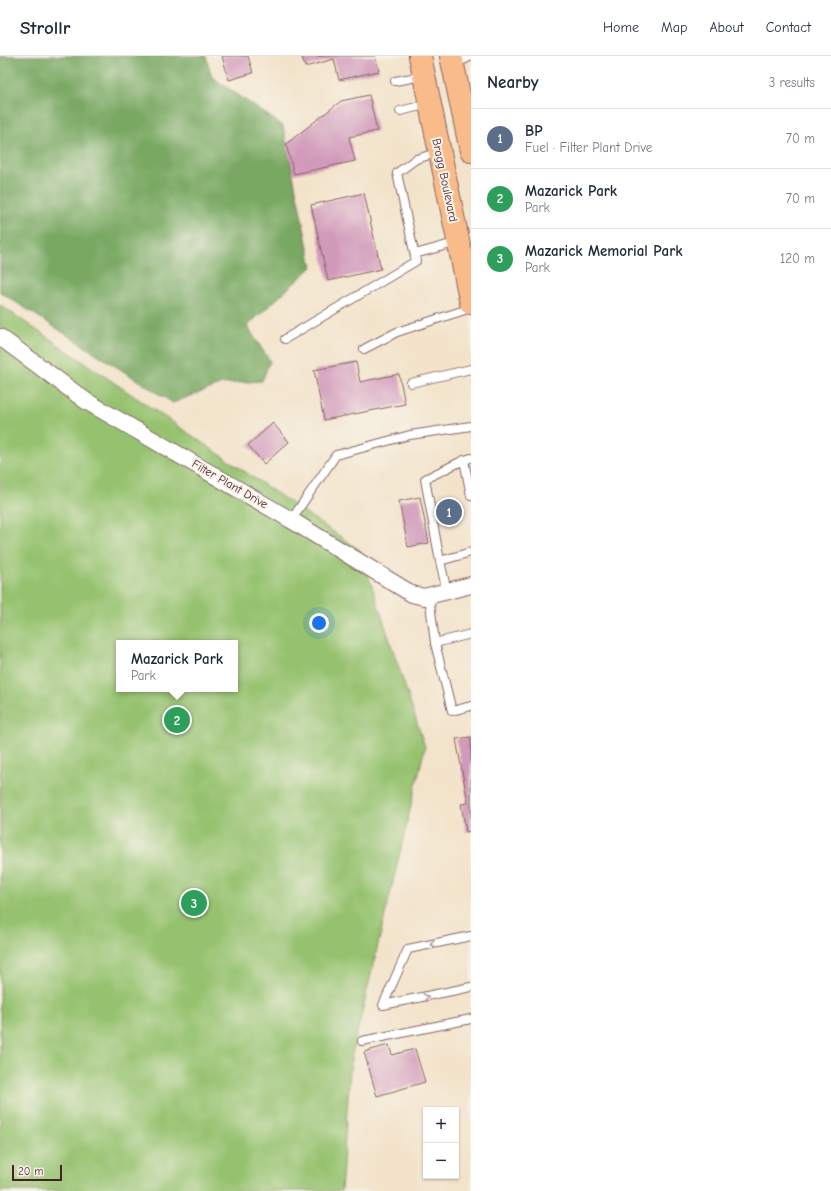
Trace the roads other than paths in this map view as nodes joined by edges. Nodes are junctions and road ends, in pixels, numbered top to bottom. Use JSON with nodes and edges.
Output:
{"nodes":[{"id":1,"x":458,"y":59,"type":"edge"},
{"id":2,"x":422,"y":66,"type":"edge"},
{"id":3,"x":395,"y":81,"type":"dead end"},
{"id":4,"x":430,"y":104,"type":"junction"},
{"id":5,"x":400,"y":111,"type":"dead end"},
{"id":6,"x":471,"y":151,"type":"edge"},
{"id":7,"x":440,"y":152,"type":"junction"},
{"id":8,"x":459,"y":242,"type":"junction"},
{"id":9,"x":415,"y":254,"type":"junction"},
{"id":10,"x":471,"y":303,"type":"edge"},
{"id":11,"x":471,"y":308,"type":"edge"},
{"id":12,"x":0,"y":337,"type":"edge"},
{"id":13,"x":285,"y":339,"type":"dead end"},
{"id":14,"x":364,"y":349,"type":"dead end"},
{"id":15,"x":471,"y":369,"type":"edge"},
{"id":16,"x":411,"y":383,"type":"dead end"},
{"id":17,"x":471,"y":426,"type":"edge"},
{"id":18,"x":468,"y":459,"type":"edge"},
{"id":19,"x":471,"y":496,"type":"edge"},
{"id":20,"x":291,"y":520,"type":"junction"},
{"id":21,"x":471,"y":552,"type":"edge"},
{"id":22,"x":440,"y":560,"type":"junction"},
{"id":23,"x":471,"y":585,"type":"edge"},
{"id":24,"x":447,"y":592,"type":"junction"},
{"id":25,"x":429,"y":596,"type":"junction"},
{"id":26,"x":471,"y":634,"type":"edge"},
{"id":27,"x":435,"y":643,"type":"junction"},
{"id":28,"x":471,"y":706,"type":"edge"},
{"id":29,"x":471,"y":936,"type":"edge"},
{"id":30,"x":471,"y":987,"type":"edge"},
{"id":31,"x":471,"y":1019,"type":"edge"},
{"id":32,"x":362,"y":1041,"type":"dead end"}],
"edges":[{"from":1,"to":6,"type":"main road"},
{"from":2,"to":3,"type":"lane"},
{"from":2,"to":4,"type":"main road","name":"Bragg Boulevard"},
{"from":4,"to":5,"type":"lane"},
{"from":4,"to":7,"type":"main road","name":"Bragg Boulevard"},
{"from":7,"to":8,"type":"main road","name":"Bragg Boulevard"},
{"from":7,"to":9,"type":"lane"},
{"from":8,"to":9,"type":"lane"},
{"from":8,"to":10,"type":"main road","name":"Bragg Boulevard"},
{"from":9,"to":13,"type":"lane"},
{"from":11,"to":14,"type":"lane"},
{"from":12,"to":20,"type":"street","name":"Filter Plant Drive"},
{"from":15,"to":16,"type":"lane"},
{"from":17,"to":20,"type":"lane"},
{"from":18,"to":19,"type":"lane"},
{"from":18,"to":22,"type":"lane"},
{"from":20,"to":25,"type":"street","name":"Filter Plant Drive"},
{"from":21,"to":22,"type":"lane"},
{"from":22,"to":24,"type":"lane"},
{"from":23,"to":24,"type":"street","name":"Filter Plant Drive"},
{"from":24,"to":25,"type":"street","name":"Filter Plant Drive"},
{"from":25,"to":27,"type":"lane"},
{"from":26,"to":27,"type":"lane"},
{"from":27,"to":28,"type":"lane"},
{"from":29,"to":30,"type":"lane","one_way":true},
{"from":31,"to":32,"type":"lane"}]}
